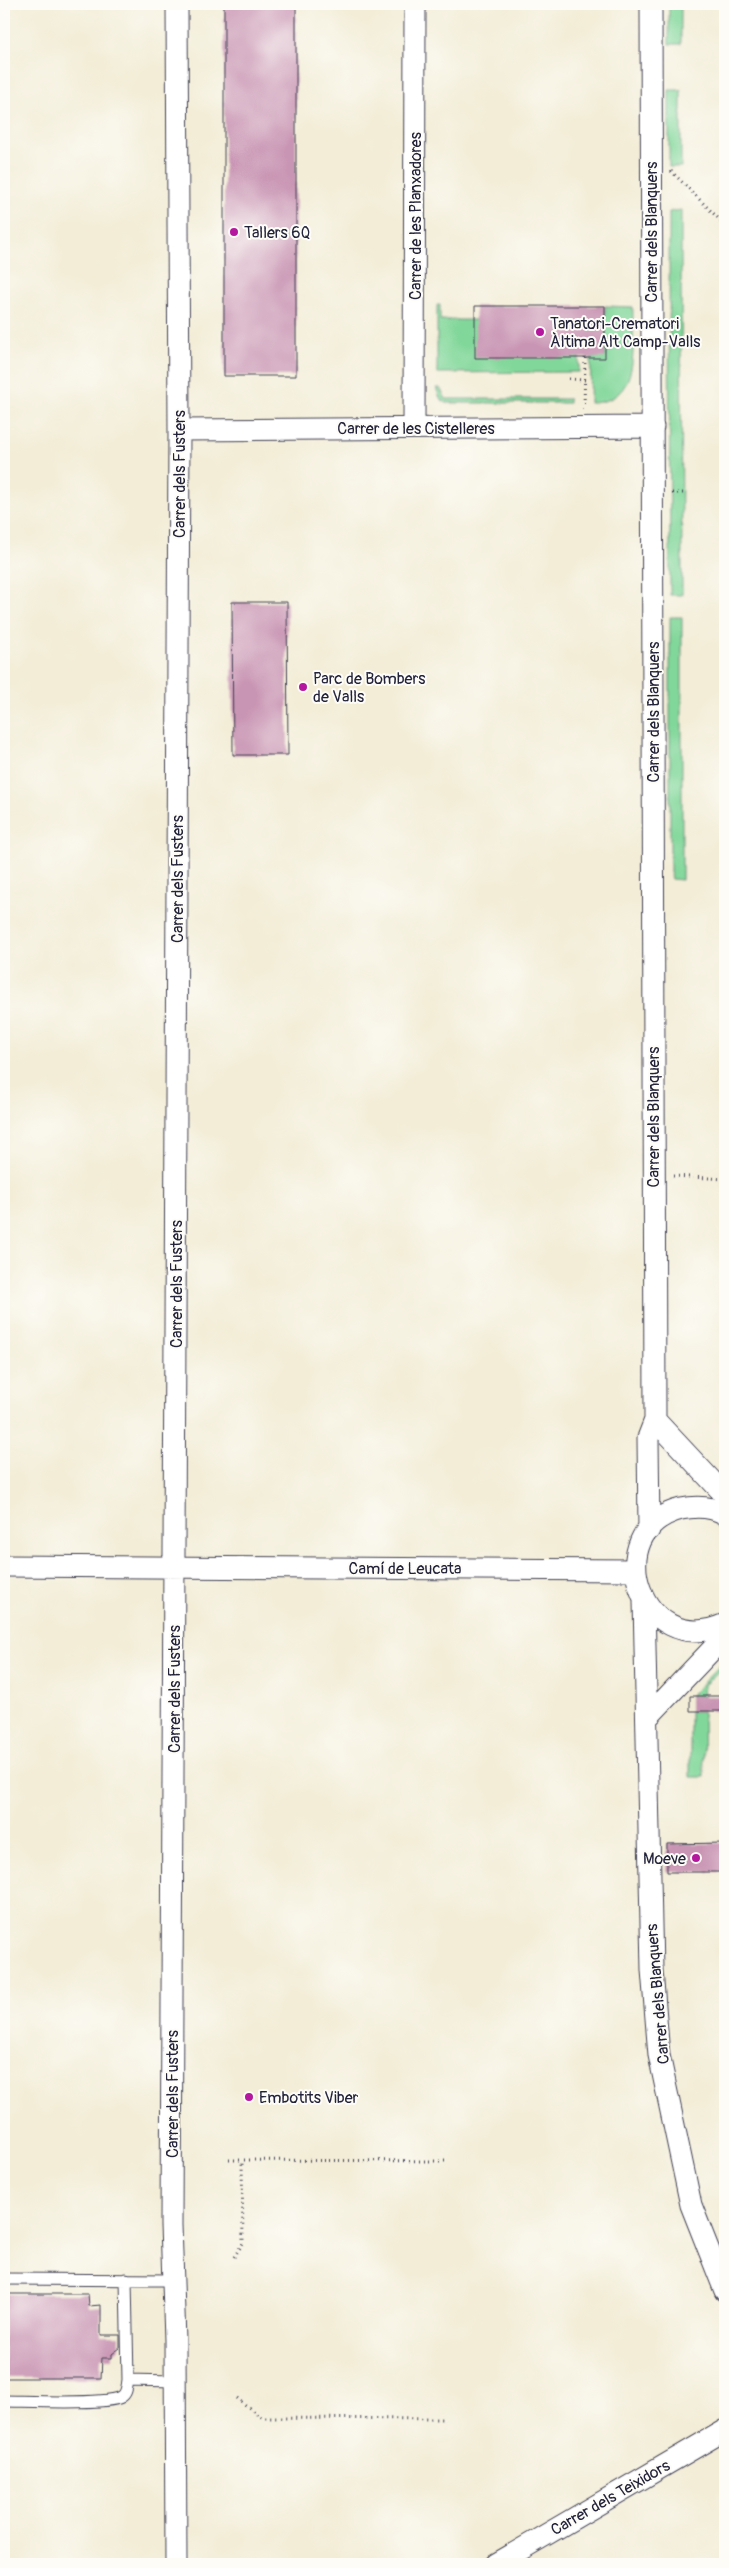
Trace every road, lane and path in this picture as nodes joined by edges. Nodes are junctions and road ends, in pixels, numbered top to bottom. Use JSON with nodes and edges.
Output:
{"nodes":[{"id":1,"x":177,"y":4,"type":"edge"},
{"id":2,"x":415,"y":4,"type":"edge"},
{"id":3,"x":651,"y":4,"type":"edge"},
{"id":4,"x":651,"y":151,"type":"junction"},
{"id":5,"x":725,"y":225,"type":"edge"},
{"id":6,"x":585,"y":358,"type":"dead end"},
{"id":7,"x":569,"y":379,"type":"dead end"},
{"id":8,"x":585,"y":380,"type":"junction"},
{"id":9,"x":585,"y":407,"type":"dead end"},
{"id":10,"x":653,"y":427,"type":"junction"},
{"id":11,"x":414,"y":428,"type":"junction"},
{"id":12,"x":179,"y":430,"type":"junction"},
{"id":13,"x":669,"y":493,"type":"dead end"},
{"id":14,"x":686,"y":493,"type":"dead end"},
{"id":15,"x":653,"y":1174,"type":"junction"},
{"id":16,"x":725,"y":1178,"type":"edge"},
{"id":17,"x":655,"y":1420,"type":"junction"},
{"id":18,"x":725,"y":1495,"type":"edge"},
{"id":19,"x":725,"y":1514,"type":"edge"},
{"id":20,"x":649,"y":1530,"type":"junction"},
{"id":21,"x":4,"y":1566,"type":"edge"},
{"id":22,"x":175,"y":1567,"type":"junction"},
{"id":23,"x":635,"y":1570,"type":"junction"},
{"id":24,"x":644,"y":1601,"type":"junction"},
{"id":25,"x":725,"y":1624,"type":"edge"},
{"id":26,"x":725,"y":1636,"type":"edge"},
{"id":27,"x":647,"y":1718,"type":"junction"},
{"id":28,"x":229,"y":2160,"type":"dead end"},
{"id":29,"x":242,"y":2160,"type":"junction"},
{"id":30,"x":446,"y":2161,"type":"dead end"},
{"id":31,"x":234,"y":2257,"type":"dead end"},
{"id":32,"x":4,"y":2279,"type":"edge"},
{"id":33,"x":126,"y":2280,"type":"junction"},
{"id":34,"x":173,"y":2280,"type":"junction"},
{"id":35,"x":725,"y":2290,"type":"edge"},
{"id":36,"x":128,"y":2380,"type":"junction"},
{"id":37,"x":175,"y":2381,"type":"junction"},
{"id":38,"x":237,"y":2398,"type":"dead end"},
{"id":39,"x":4,"y":2401,"type":"edge"},
{"id":40,"x":445,"y":2419,"type":"dead end"},
{"id":41,"x":725,"y":2430,"type":"edge"},
{"id":42,"x":176,"y":2564,"type":"edge"},
{"id":43,"x":496,"y":2564,"type":"edge"}],
"edges":[{"from":1,"to":12,"type":"street","name":"Carrer dels Fusters"},
{"from":2,"to":11,"type":"street","name":"Carrer de les Planxadores"},
{"from":3,"to":4,"type":"street","name":"Carrer dels Blanquers"},
{"from":4,"to":5,"type":"path"},
{"from":4,"to":10,"type":"street","name":"Carrer dels Blanquers"},
{"from":6,"to":8,"type":"path"},
{"from":7,"to":8,"type":"path"},
{"from":8,"to":9,"type":"path"},
{"from":10,"to":11,"type":"street","name":"Carrer de les Cistelleres"},
{"from":10,"to":15,"type":"street","name":"Carrer dels Blanquers"},
{"from":11,"to":12,"type":"street","name":"Carrer de les Cistelleres"},
{"from":12,"to":22,"type":"street","name":"Carrer dels Fusters"},
{"from":13,"to":14,"type":"path"},
{"from":15,"to":16,"type":"path"},
{"from":15,"to":17,"type":"street","name":"Carrer dels Blanquers"},
{"from":17,"to":18,"type":"street"},
{"from":17,"to":20,"type":"street","name":"Carrer dels Blanquers"},
{"from":19,"to":20,"type":"street"},
{"from":20,"to":23,"type":"street"},
{"from":21,"to":22,"type":"street","name":"Camí de Leucata"},
{"from":22,"to":23,"type":"street","name":"Camí de Leucata"},
{"from":22,"to":34,"type":"street","name":"Carrer dels Fusters"},
{"from":23,"to":24,"type":"street"},
{"from":24,"to":25,"type":"street"},
{"from":24,"to":27,"type":"street","name":"Carrer dels Blanquers"},
{"from":26,"to":27,"type":"street"},
{"from":27,"to":35,"type":"street","name":"Carrer dels Blanquers"},
{"from":28,"to":29,"type":"path"},
{"from":29,"to":30,"type":"path"},
{"from":29,"to":31,"type":"path"},
{"from":32,"to":33,"type":"lane"},
{"from":33,"to":34,"type":"lane"},
{"from":33,"to":36,"type":"lane"},
{"from":34,"to":37,"type":"street","name":"Carrer dels Fusters"},
{"from":36,"to":37,"type":"lane"},
{"from":36,"to":39,"type":"lane"},
{"from":37,"to":42,"type":"street","name":"Carrer dels Fusters"},
{"from":38,"to":40,"type":"path"},
{"from":41,"to":43,"type":"street","name":"Carrer dels Teixidors"}]}
